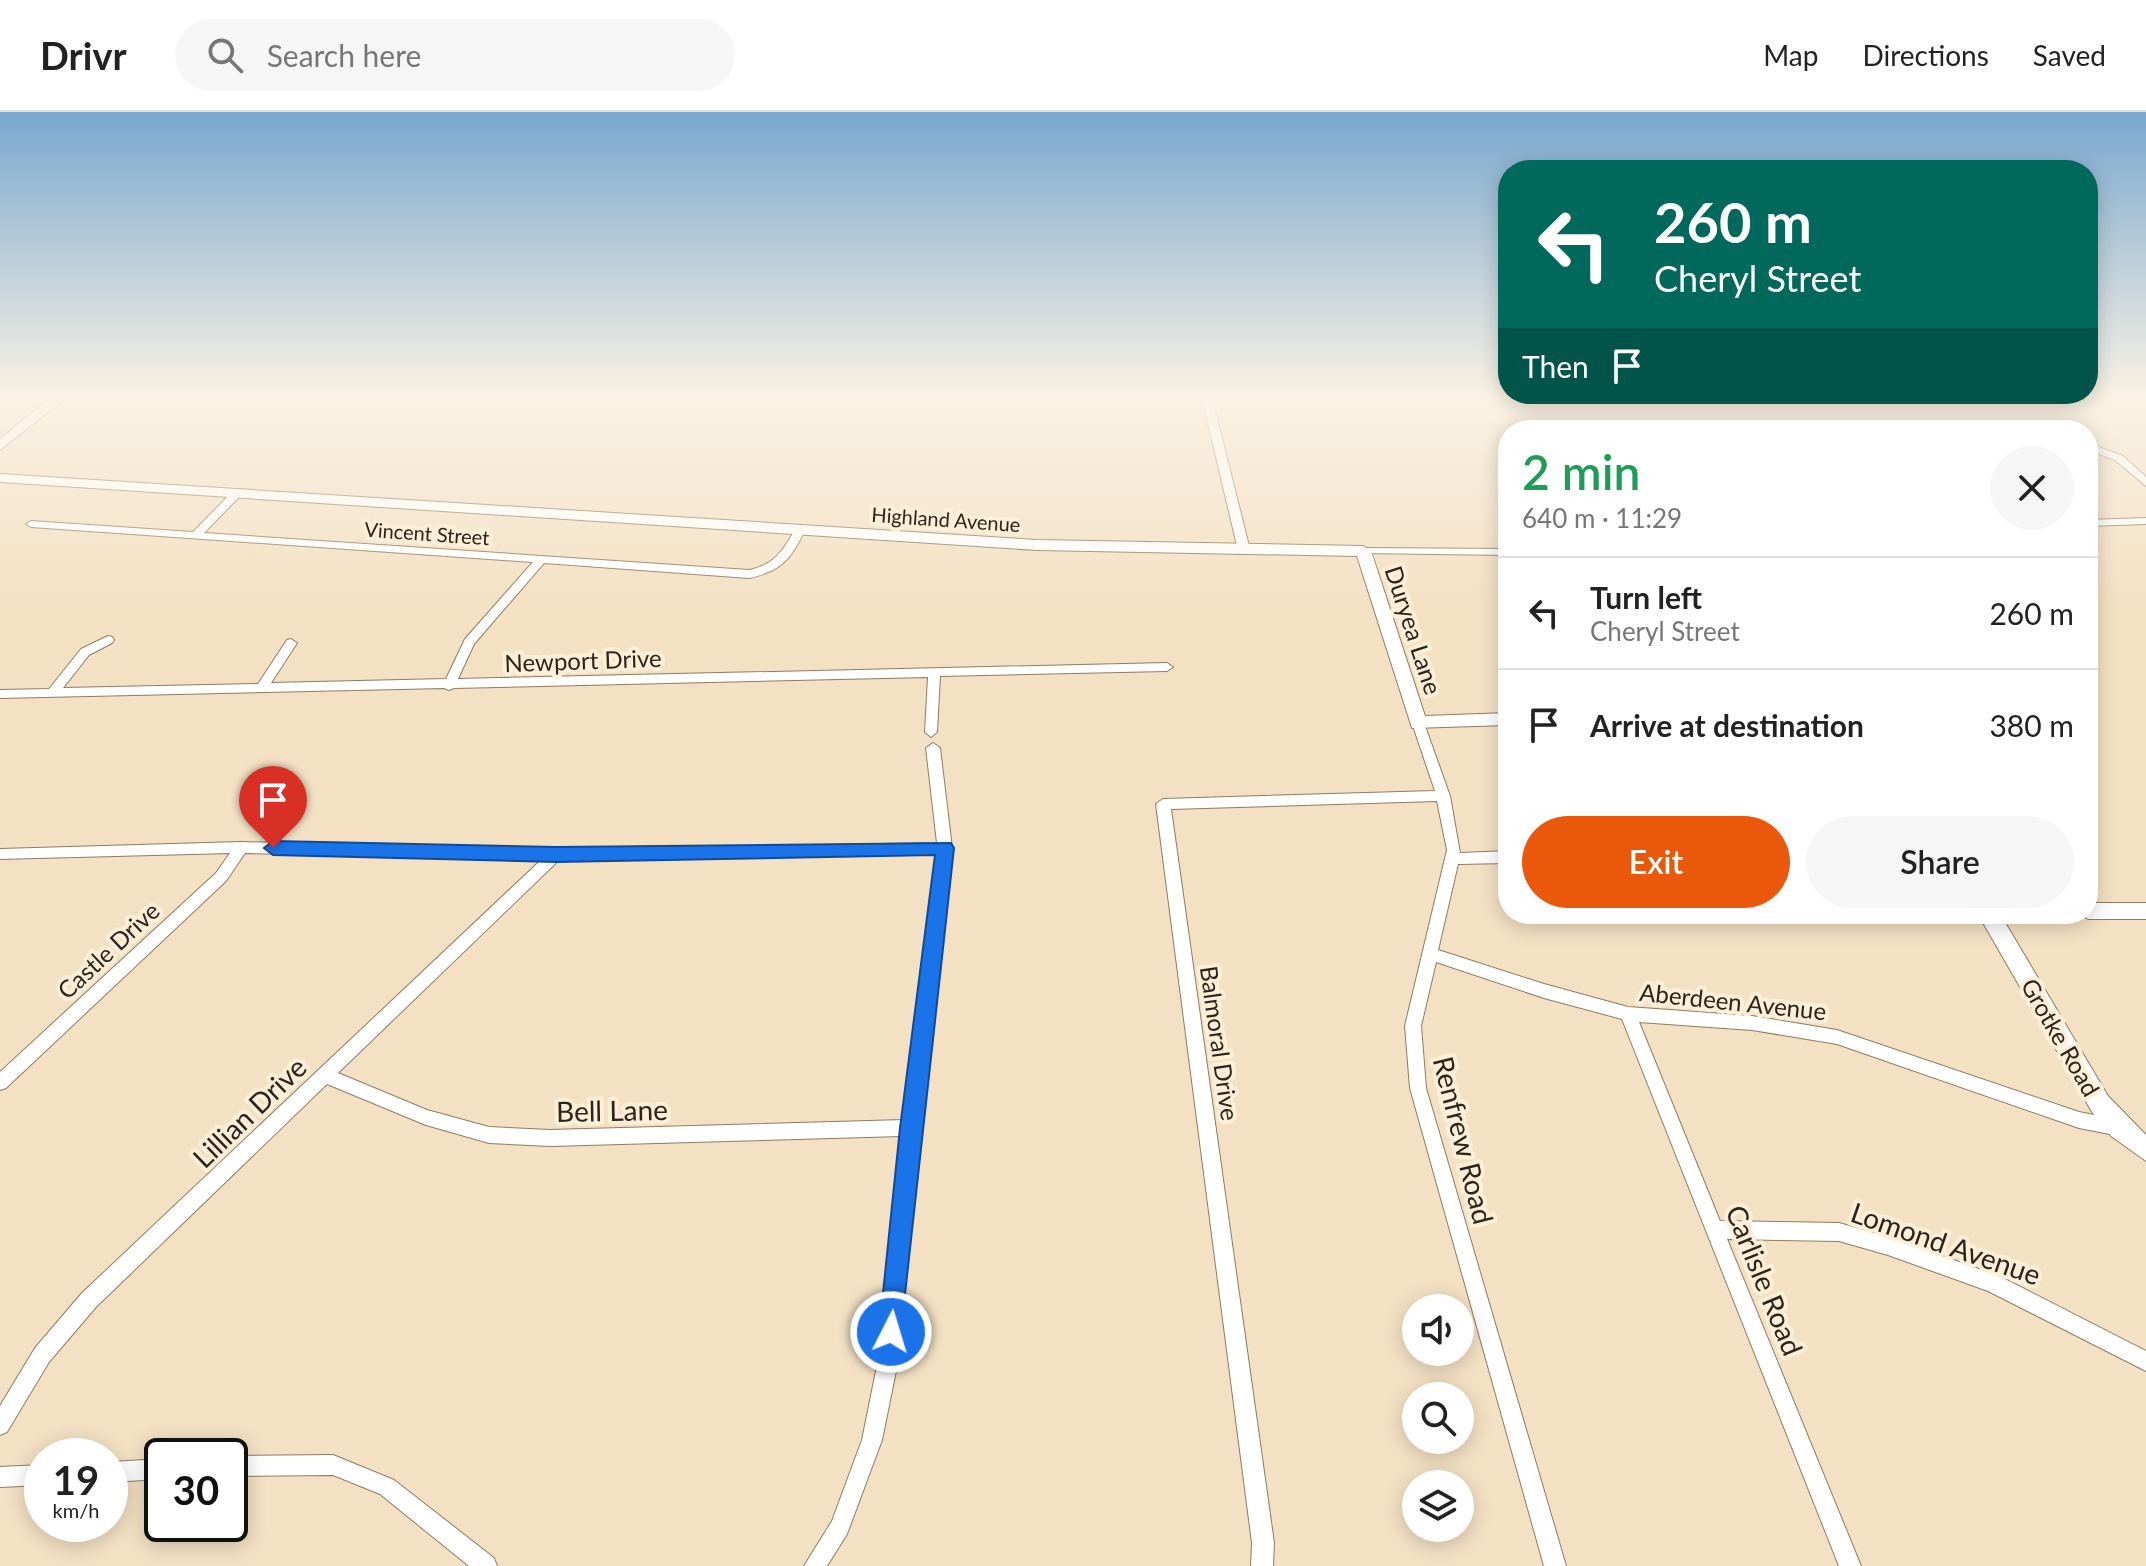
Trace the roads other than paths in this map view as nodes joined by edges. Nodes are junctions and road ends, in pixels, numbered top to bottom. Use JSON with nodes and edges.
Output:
{"nodes":[{"id":1,"x":1224,"y":466,"type":"edge"},
{"id":2,"x":2127,"y":466,"type":"edge"},
{"id":3,"x":0,"y":478,"type":"edge"},
{"id":4,"x":2146,"y":483,"type":"edge"},
{"id":5,"x":236,"y":494,"type":"junction"},
{"id":6,"x":2146,"y":521,"type":"edge"},
{"id":7,"x":2098,"y":523,"type":"edge"},
{"id":8,"x":31,"y":524,"type":"dead end"},
{"id":9,"x":800,"y":530,"type":"junction"},
{"id":10,"x":197,"y":534,"type":"junction"},
{"id":11,"x":1244,"y":550,"type":"junction"},
{"id":12,"x":1363,"y":551,"type":"junction"},
{"id":13,"x":1498,"y":552,"type":"edge"},
{"id":14,"x":542,"y":559,"type":"junction"},
{"id":15,"x":108,"y":640,"type":"dead end"},
{"id":16,"x":291,"y":643,"type":"dead end"},
{"id":17,"x":1167,"y":667,"type":"dead end"},
{"id":18,"x":934,"y":673,"type":"junction"},
{"id":19,"x":449,"y":686,"type":"junction"},
{"id":20,"x":261,"y":689,"type":"junction"},
{"id":21,"x":53,"y":692,"type":"junction"},
{"id":22,"x":0,"y":694,"type":"edge"},
{"id":23,"x":1498,"y":719,"type":"edge"},
{"id":24,"x":1418,"y":723,"type":"junction"},
{"id":25,"x":1443,"y":796,"type":"junction"},
{"id":26,"x":241,"y":847,"type":"junction"},
{"id":27,"x":945,"y":848,"type":"junction"},
{"id":28,"x":0,"y":854,"type":"edge"},
{"id":29,"x":556,"y":855,"type":"junction"},
{"id":30,"x":1498,"y":857,"type":"edge"},
{"id":31,"x":1453,"y":859,"type":"junction"},
{"id":32,"x":2098,"y":911,"type":"edge"},
{"id":33,"x":2146,"y":911,"type":"edge"},
{"id":34,"x":1995,"y":924,"type":"edge"},
{"id":35,"x":1431,"y":954,"type":"junction"},
{"id":36,"x":1628,"y":1014,"type":"junction"},
{"id":37,"x":325,"y":1075,"type":"junction"},
{"id":38,"x":0,"y":1083,"type":"edge"},
{"id":39,"x":911,"y":1128,"type":"junction"},
{"id":40,"x":2120,"y":1128,"type":"junction"},
{"id":41,"x":2146,"y":1150,"type":"edge"},
{"id":42,"x":1715,"y":1230,"type":"junction"},
{"id":43,"x":2146,"y":1361,"type":"edge"},
{"id":44,"x":0,"y":1425,"type":"edge"},
{"id":45,"x":248,"y":1466,"type":"edge"},
{"id":46,"x":24,"y":1476,"type":"edge"},
{"id":47,"x":0,"y":1477,"type":"edge"},
{"id":48,"x":486,"y":1566,"type":"edge"},
{"id":49,"x":815,"y":1566,"type":"edge"},
{"id":50,"x":1262,"y":1566,"type":"edge"},
{"id":51,"x":1555,"y":1566,"type":"edge"},
{"id":52,"x":1850,"y":1566,"type":"edge"}],
"edges":[{"from":1,"to":11,"type":"street"},
{"from":2,"to":4,"type":"street"},
{"from":3,"to":5,"type":"street","name":"Highland Avenue"},
{"from":5,"to":9,"type":"street","name":"Highland Avenue"},
{"from":5,"to":10,"type":"street"},
{"from":6,"to":7,"type":"street"},
{"from":8,"to":10,"type":"street","name":"Vincent Street"},
{"from":9,"to":11,"type":"street","name":"Highland Avenue"},
{"from":9,"to":14,"type":"street","name":"Vincent Street"},
{"from":10,"to":14,"type":"street","name":"Vincent Street"},
{"from":11,"to":12,"type":"street","name":"Highland Avenue"},
{"from":12,"to":13,"type":"street"},
{"from":12,"to":24,"type":"street","name":"Duryea Lane"},
{"from":14,"to":19,"type":"street"},
{"from":15,"to":21,"type":"street"},
{"from":16,"to":20,"type":"street"},
{"from":17,"to":18,"type":"street","name":"Newport Drive"},
{"from":18,"to":19,"type":"street","name":"Newport Drive"},
{"from":18,"to":27,"type":"street"},
{"from":19,"to":20,"type":"street","name":"Newport Drive"},
{"from":20,"to":21,"type":"street","name":"Newport Drive"},
{"from":21,"to":22,"type":"street","name":"Newport Drive"},
{"from":23,"to":24,"type":"street"},
{"from":24,"to":25,"type":"street","name":"Renfrew Road"},
{"from":25,"to":31,"type":"street","name":"Renfrew Road"},
{"from":25,"to":50,"type":"street","name":"Balmoral Drive"},
{"from":26,"to":28,"type":"street"},
{"from":26,"to":29,"type":"street"},
{"from":26,"to":38,"type":"street","name":"Castle Drive"},
{"from":27,"to":29,"type":"street"},
{"from":27,"to":39,"type":"street"},
{"from":29,"to":37,"type":"street","name":"Lillian Drive"},
{"from":30,"to":31,"type":"street"},
{"from":31,"to":35,"type":"street","name":"Renfrew Road"},
{"from":32,"to":33,"type":"street"},
{"from":34,"to":40,"type":"street","name":"Grotke Road"},
{"from":35,"to":36,"type":"street","name":"Aberdeen Avenue"},
{"from":35,"to":51,"type":"street","name":"Renfrew Road"},
{"from":36,"to":40,"type":"street","name":"Aberdeen Avenue"},
{"from":36,"to":42,"type":"street","name":"Carlisle Road"},
{"from":37,"to":39,"type":"street","name":"Bell Lane"},
{"from":37,"to":44,"type":"street","name":"Lillian Drive"},
{"from":39,"to":49,"type":"street"},
{"from":40,"to":41,"type":"street","name":"Grotke Road"},
{"from":42,"to":43,"type":"street","name":"Lomond Avenue"},
{"from":42,"to":52,"type":"street","name":"Carlisle Road"},
{"from":45,"to":48,"type":"street"},
{"from":46,"to":47,"type":"street"}]}
